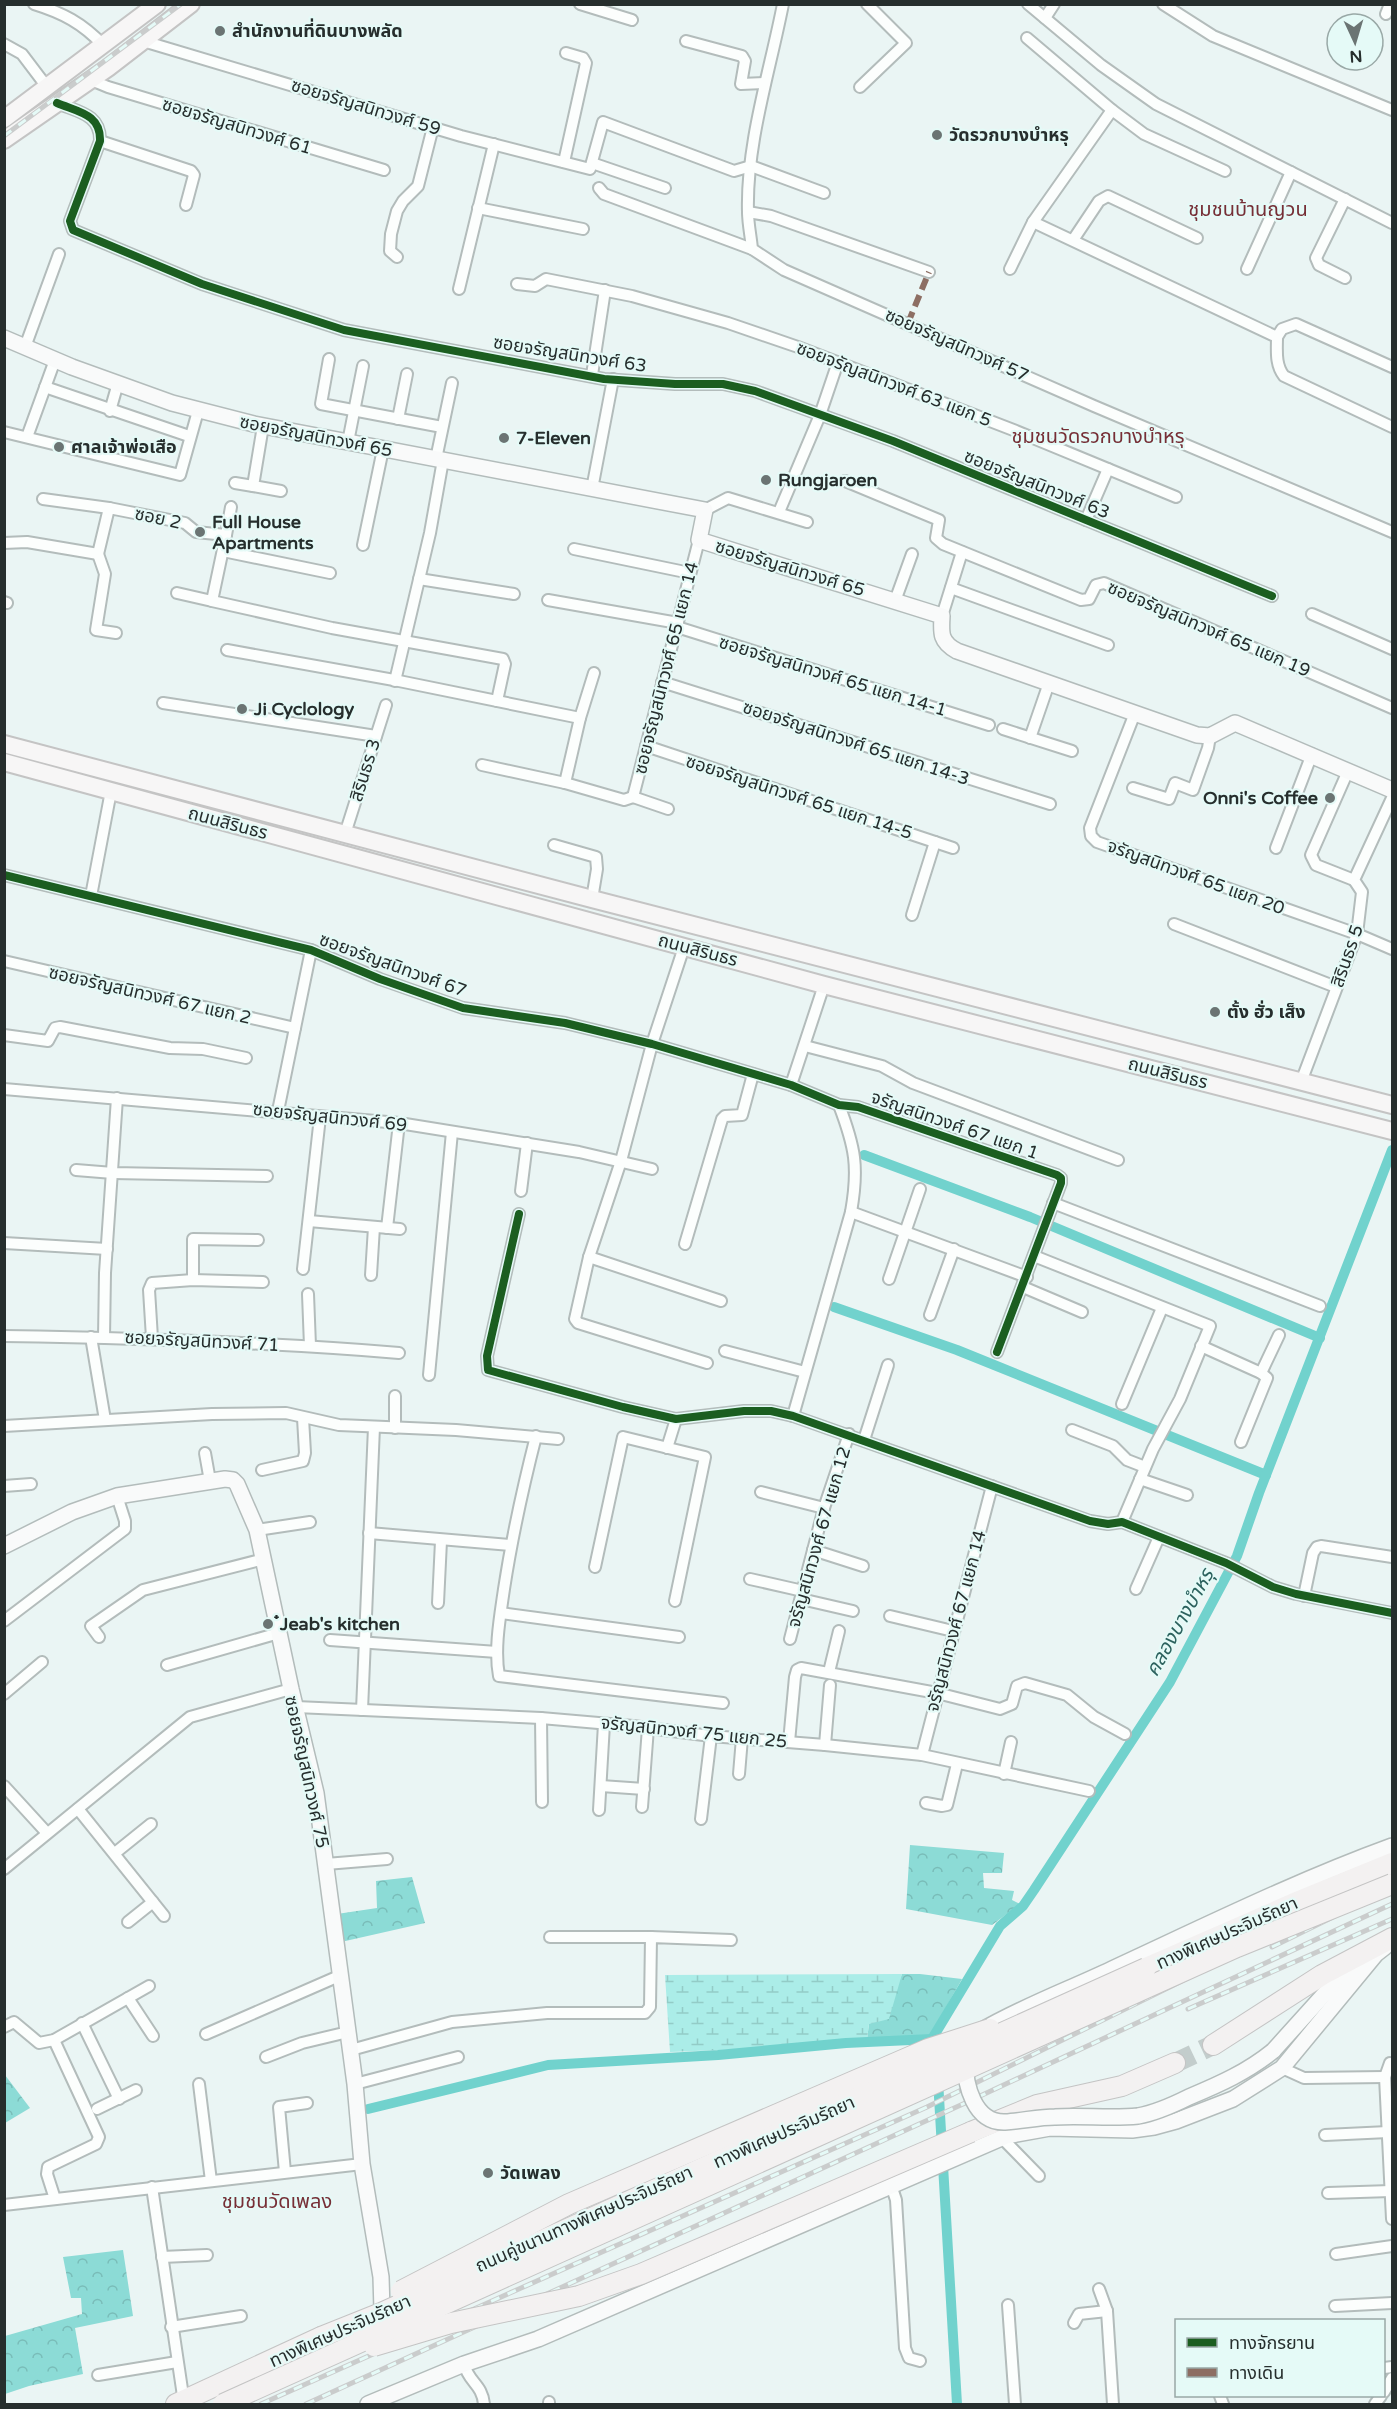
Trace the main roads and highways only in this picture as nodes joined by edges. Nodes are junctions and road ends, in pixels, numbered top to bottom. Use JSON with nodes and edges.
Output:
{"nodes":[{"id":1,"x":157,"y":4,"type":"edge"},
{"id":2,"x":191,"y":4,"type":"edge"},
{"id":3,"x":4,"y":118,"type":"edge"},
{"id":4,"x":4,"y":140,"type":"edge"},
{"id":5,"x":4,"y":338,"type":"edge"},
{"id":6,"x":4,"y":744,"type":"edge"},
{"id":7,"x":4,"y":762,"type":"edge"},
{"id":8,"x":1392,"y":790,"type":"edge"},
{"id":9,"x":926,"y":986,"type":"junction"},
{"id":10,"x":945,"y":990,"type":"junction"},
{"id":11,"x":918,"y":1008,"type":"junction"},
{"id":12,"x":936,"y":1014,"type":"junction"},
{"id":13,"x":1389,"y":1104,"type":"edge"},
{"id":14,"x":1386,"y":1129,"type":"edge"},
{"id":15,"x":4,"y":1546,"type":"edge"},
{"id":16,"x":1392,"y":1846,"type":"edge"},
{"id":17,"x":1392,"y":1863,"type":"edge"},
{"id":18,"x":1392,"y":1884,"type":"edge"},
{"id":19,"x":1392,"y":1939,"type":"edge"},
{"id":20,"x":1376,"y":1954,"type":"junction"},
{"id":21,"x":1022,"y":2020,"type":"junction"},
{"id":22,"x":1213,"y":2045,"type":"tunnel mouth"},
{"id":23,"x":1175,"y":2063,"type":"tunnel mouth"},
{"id":24,"x":382,"y":2310,"type":"junction"},
{"id":25,"x":321,"y":2337,"type":"junction"},
{"id":26,"x":333,"y":2354,"type":"junction"},
{"id":27,"x":180,"y":2400,"type":"edge"},
{"id":28,"x":391,"y":2400,"type":"edge"},
{"id":29,"x":164,"y":2404,"type":"edge"},
{"id":30,"x":223,"y":2404,"type":"edge"},
{"id":31,"x":368,"y":2404,"type":"edge"}],
"edges":[{"from":1,"to":3,"type":"main road"},
{"from":2,"to":4,"type":"main road"},
{"from":5,"to":8,"type":"main road","name":"ซอยจรัญสนิทวงศ์ 65"},
{"from":6,"to":9,"type":"main road","name":"ถนนสิรินธร"},
{"from":7,"to":11,"type":"main road","name":"ถนนสิรินธร"},
{"from":9,"to":10,"type":"main road","name":"ถนนสิรินธร"},
{"from":9,"to":11,"type":"main road"},
{"from":10,"to":12,"type":"main road"},
{"from":10,"to":13,"type":"main road","name":"ถนนสิรินธร"},
{"from":11,"to":12,"type":"main road","name":"ถนนสิรินธร"},
{"from":12,"to":14,"type":"main road","name":"ถนนสิรินธร"},
{"from":15,"to":24,"type":"main road","name":"ซอยจรัญสนิทวงศ์ 75"},
{"from":16,"to":21,"type":"main road","bridge":true},
{"from":16,"to":24,"type":"main road","name":"ถนนคู่ขนานทางพิเศษประจิมรัถยา","bridge":true},
{"from":17,"to":25,"type":"highway","name":"ทางพิเศษประจิมรัถยา","bridge":true},
{"from":18,"to":26,"type":"highway","name":"ทางพิเศษประจิมรัถยา","bridge":true},
{"from":19,"to":20,"type":"main road"},
{"from":19,"to":22,"type":"highway"},
{"from":20,"to":21,"type":"main road","bridge":true},
{"from":20,"to":28,"type":"main road"},
{"from":21,"to":25,"type":"highway","bridge":true},
{"from":23,"to":26,"type":"highway","bridge":true},
{"from":24,"to":27,"type":"main road","name":"ถนนคู่ขนานทางพิเศษประจิมรัถยา"},
{"from":25,"to":27,"type":"highway","name":"ทางพิเศษประจิมรัถยา"},
{"from":26,"to":30,"type":"highway","name":"ทางพิเศษประจิมรัถยา","bridge":true},
{"from":27,"to":29,"type":"main road","name":"ถนนคู่ขนานทางพิเศษประจิมรัถยา"},
{"from":28,"to":31,"type":"main road"}]}
